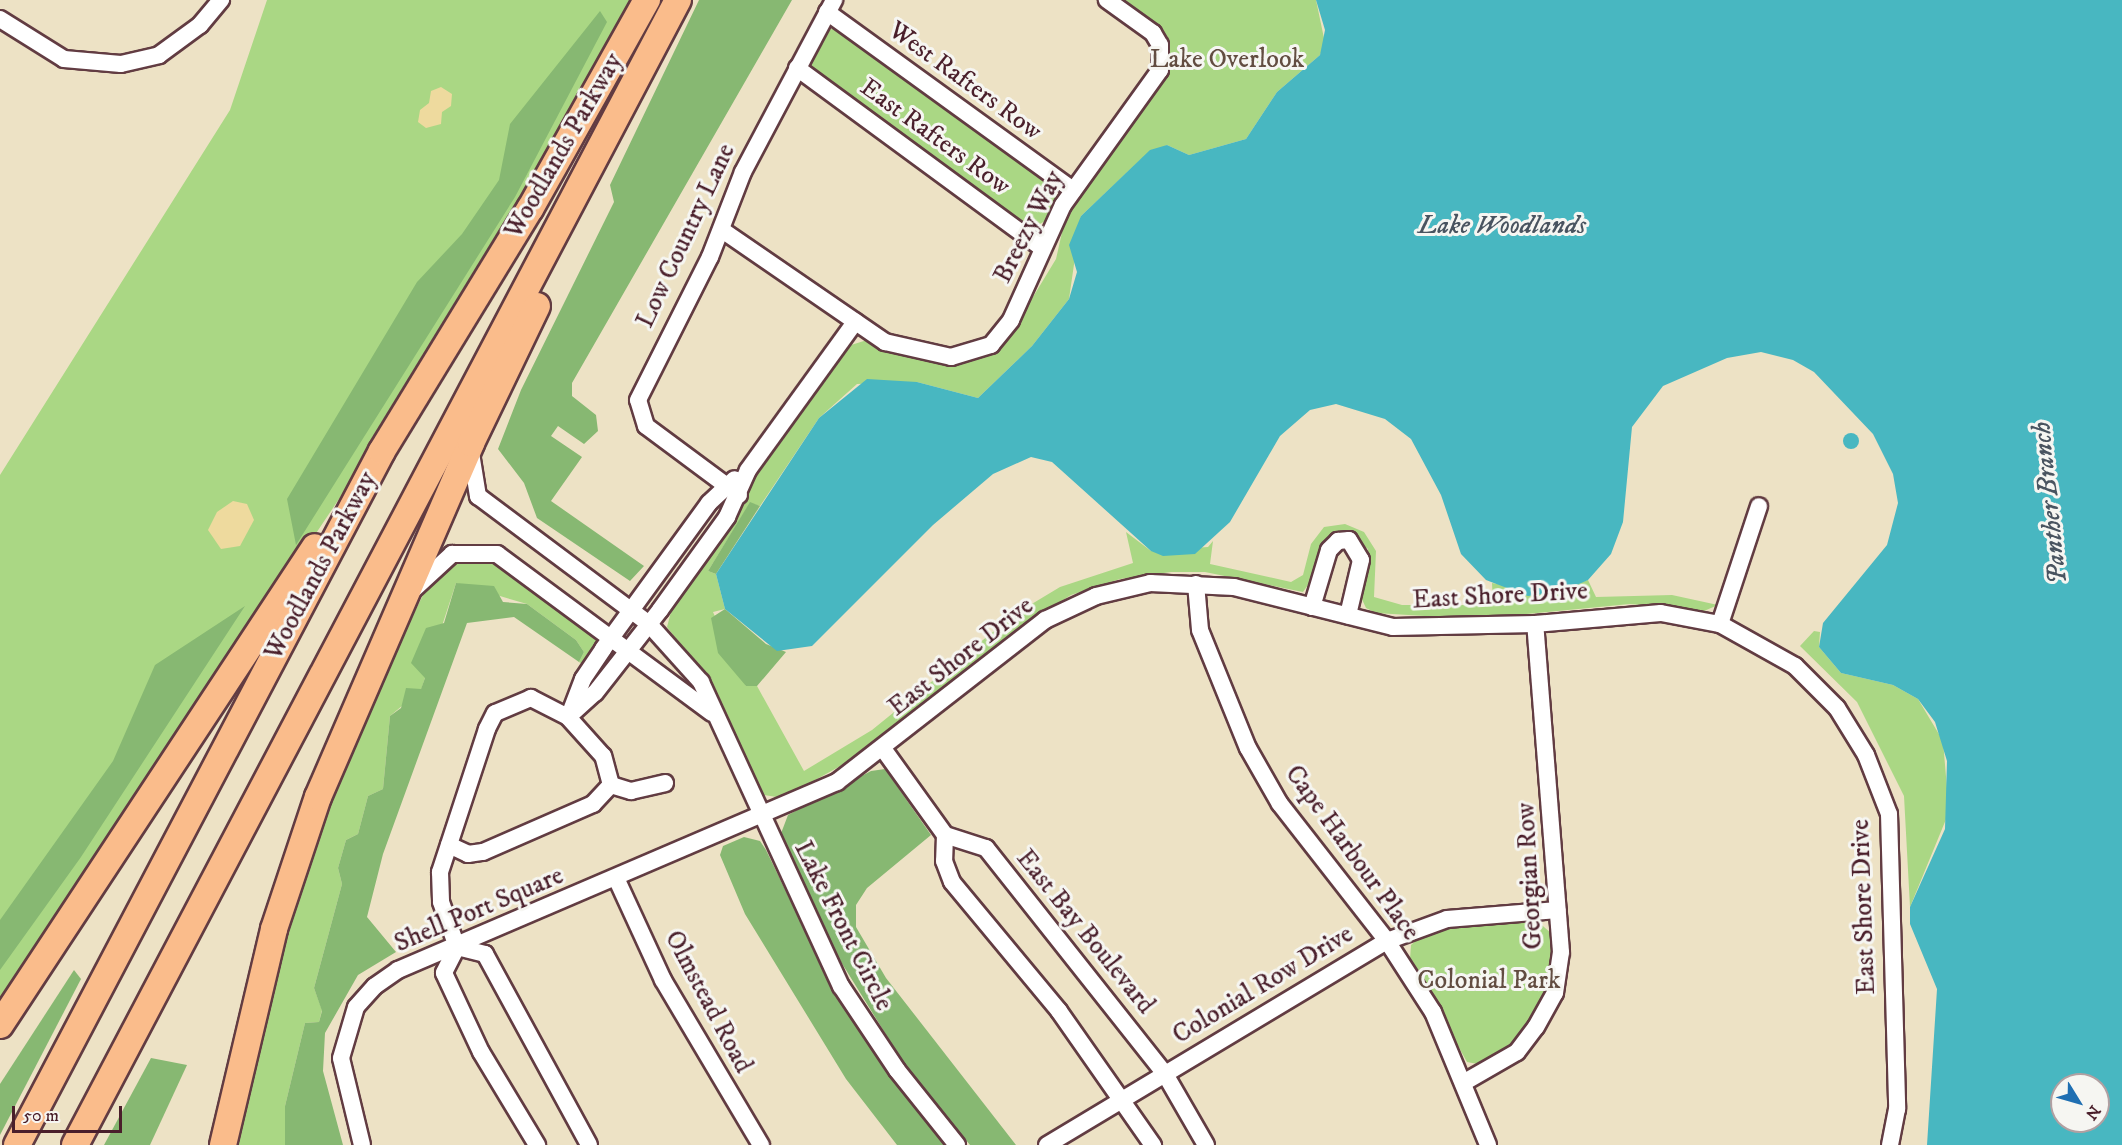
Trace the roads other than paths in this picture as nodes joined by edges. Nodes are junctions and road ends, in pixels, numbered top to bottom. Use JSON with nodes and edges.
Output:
{"nodes":[{"id":1,"x":221,"y":0,"type":"edge"},
{"id":2,"x":647,"y":0,"type":"edge"},
{"id":3,"x":678,"y":0,"type":"edge"},
{"id":4,"x":1107,"y":0,"type":"edge"},
{"id":5,"x":831,"y":6,"type":"edge"},
{"id":6,"x":0,"y":19,"type":"edge"},
{"id":7,"x":666,"y":23,"type":"junction"},
{"id":8,"x":796,"y":68,"type":"junction"},
{"id":9,"x":1073,"y":190,"type":"junction"},
{"id":10,"x":722,"y":230,"type":"junction"},
{"id":11,"x":1042,"y":249,"type":"junction"},
{"id":12,"x":855,"y":322,"type":"junction"},
{"id":13,"x":471,"y":443,"type":"junction"},
{"id":14,"x":382,"y":451,"type":"junction"},
{"id":15,"x":733,"y":490,"type":"junction"},
{"id":16,"x":1759,"y":506,"type":"dead end"},
{"id":17,"x":1196,"y":584,"type":"junction"},
{"id":18,"x":406,"y":597,"type":"junction"},
{"id":19,"x":1312,"y":607,"type":"junction"},
{"id":20,"x":632,"y":610,"type":"junction"},
{"id":21,"x":1348,"y":615,"type":"junction"},
{"id":22,"x":649,"y":624,"type":"junction"},
{"id":23,"x":1535,"y":624,"type":"junction"},
{"id":24,"x":1720,"y":624,"type":"junction"},
{"id":25,"x":614,"y":636,"type":"junction"},
{"id":26,"x":630,"y":648,"type":"junction"},
{"id":27,"x":712,"y":713,"type":"junction"},
{"id":28,"x":568,"y":717,"type":"junction"},
{"id":29,"x":884,"y":750,"type":"junction"},
{"id":30,"x":665,"y":783,"type":"dead end"},
{"id":31,"x":611,"y":785,"type":"junction"},
{"id":32,"x":761,"y":817,"type":"junction"},
{"id":33,"x":945,"y":835,"type":"junction"},
{"id":34,"x":449,"y":845,"type":"junction"},
{"id":35,"x":617,"y":880,"type":"junction"},
{"id":36,"x":1558,"y":910,"type":"junction"},
{"id":37,"x":1387,"y":941,"type":"junction"},
{"id":38,"x":458,"y":947,"type":"junction"},
{"id":39,"x":0,"y":1025,"type":"edge"},
{"id":40,"x":1165,"y":1074,"type":"junction"},
{"id":41,"x":1463,"y":1083,"type":"junction"},
{"id":42,"x":1124,"y":1099,"type":"junction"},
{"id":43,"x":753,"y":1143,"type":"edge"},
{"id":44,"x":17,"y":1145,"type":"edge"},
{"id":45,"x":75,"y":1145,"type":"edge"},
{"id":46,"x":223,"y":1145,"type":"edge"},
{"id":47,"x":362,"y":1145,"type":"edge"},
{"id":48,"x":537,"y":1145,"type":"edge"},
{"id":49,"x":589,"y":1145,"type":"edge"},
{"id":50,"x":957,"y":1145,"type":"edge"},
{"id":51,"x":1047,"y":1145,"type":"edge"},
{"id":52,"x":1153,"y":1145,"type":"edge"},
{"id":53,"x":1206,"y":1145,"type":"edge"},
{"id":54,"x":1488,"y":1145,"type":"edge"},
{"id":55,"x":1890,"y":1145,"type":"edge"}],
"edges":[{"from":1,"to":6,"type":"street"},
{"from":2,"to":14,"type":"main road","name":"Woodlands Parkway"},
{"from":3,"to":7,"type":"main road","name":"Woodlands Parkway"},
{"from":4,"to":9,"type":"street","name":"Breezy Way"},
{"from":5,"to":8,"type":"street","name":"Low Country Lane"},
{"from":5,"to":9,"type":"street","name":"West Rafters Row"},
{"from":7,"to":13,"type":"main road"},
{"from":7,"to":45,"type":"main road","name":"Woodlands Parkway"},
{"from":8,"to":10,"type":"street","name":"Low Country Lane"},
{"from":8,"to":11,"type":"street","name":"East Rafters Row"},
{"from":9,"to":11,"type":"street","name":"Breezy Way"},
{"from":10,"to":12,"type":"street"},
{"from":10,"to":15,"type":"street","name":"Low Country Lane"},
{"from":11,"to":12,"type":"street","name":"Breezy Way"},
{"from":12,"to":15,"type":"street"},
{"from":13,"to":18,"type":"main road"},
{"from":13,"to":20,"type":"street","name":"Lake Front Circle"},
{"from":14,"to":39,"type":"main road"},
{"from":14,"to":44,"type":"main road","name":"Woodlands Parkway"},
{"from":15,"to":20,"type":"street"},
{"from":15,"to":22,"type":"street"},
{"from":16,"to":24,"type":"street"},
{"from":17,"to":19,"type":"street","name":"East Shore Drive"},
{"from":17,"to":29,"type":"street","name":"East Shore Drive"},
{"from":17,"to":37,"type":"street","name":"Cape Harbour Place"},
{"from":18,"to":25,"type":"street","name":"Lake Front Circle"},
{"from":18,"to":46,"type":"main road"},
{"from":19,"to":21,"type":"street","name":"East Shore Drive"},
{"from":19,"to":21,"type":"street"},
{"from":20,"to":22,"type":"street","name":"Lake Front Circle"},
{"from":20,"to":25,"type":"street"},
{"from":21,"to":23,"type":"street","name":"East Shore Drive"},
{"from":22,"to":26,"type":"street"},
{"from":22,"to":27,"type":"street","name":"Lake Front Circle"},
{"from":23,"to":24,"type":"street","name":"East Shore Drive"},
{"from":23,"to":36,"type":"street","name":"Georgian Row"},
{"from":24,"to":55,"type":"street","name":"East Shore Drive"},
{"from":25,"to":26,"type":"street","name":"Lake Front Circle"},
{"from":25,"to":28,"type":"street"},
{"from":26,"to":27,"type":"street","name":"Lake Front Circle"},
{"from":26,"to":28,"type":"street"},
{"from":27,"to":32,"type":"street","name":"Lake Front Circle"},
{"from":28,"to":31,"type":"street"},
{"from":28,"to":34,"type":"street"},
{"from":29,"to":32,"type":"street","name":"East Shore Drive"},
{"from":29,"to":33,"type":"street"},
{"from":30,"to":31,"type":"street"},
{"from":31,"to":34,"type":"street"},
{"from":32,"to":35,"type":"street","name":"Shell Port Square"},
{"from":32,"to":50,"type":"street","name":"Lake Front Circle"},
{"from":33,"to":40,"type":"street","name":"East Bay Boulevard"},
{"from":33,"to":42,"type":"street"},
{"from":34,"to":38,"type":"street"},
{"from":35,"to":38,"type":"street","name":"Shell Port Square"},
{"from":35,"to":43,"type":"street","name":"Olmstead Road"},
{"from":36,"to":37,"type":"street","name":"Colonial Row Drive"},
{"from":36,"to":41,"type":"street","name":"Georgian Row"},
{"from":37,"to":40,"type":"street","name":"Colonial Row Drive"},
{"from":37,"to":41,"type":"street","name":"Cape Harbour Place"},
{"from":38,"to":47,"type":"street","name":"Shell Port Square"},
{"from":38,"to":48,"type":"street"},
{"from":38,"to":49,"type":"street"},
{"from":40,"to":42,"type":"street","name":"Colonial Row Drive"},
{"from":40,"to":53,"type":"street","name":"East Bay Boulevard"},
{"from":41,"to":54,"type":"street","name":"Cape Harbour Place"},
{"from":42,"to":51,"type":"street","name":"Colonial Row Drive"},
{"from":42,"to":52,"type":"street"}]}
